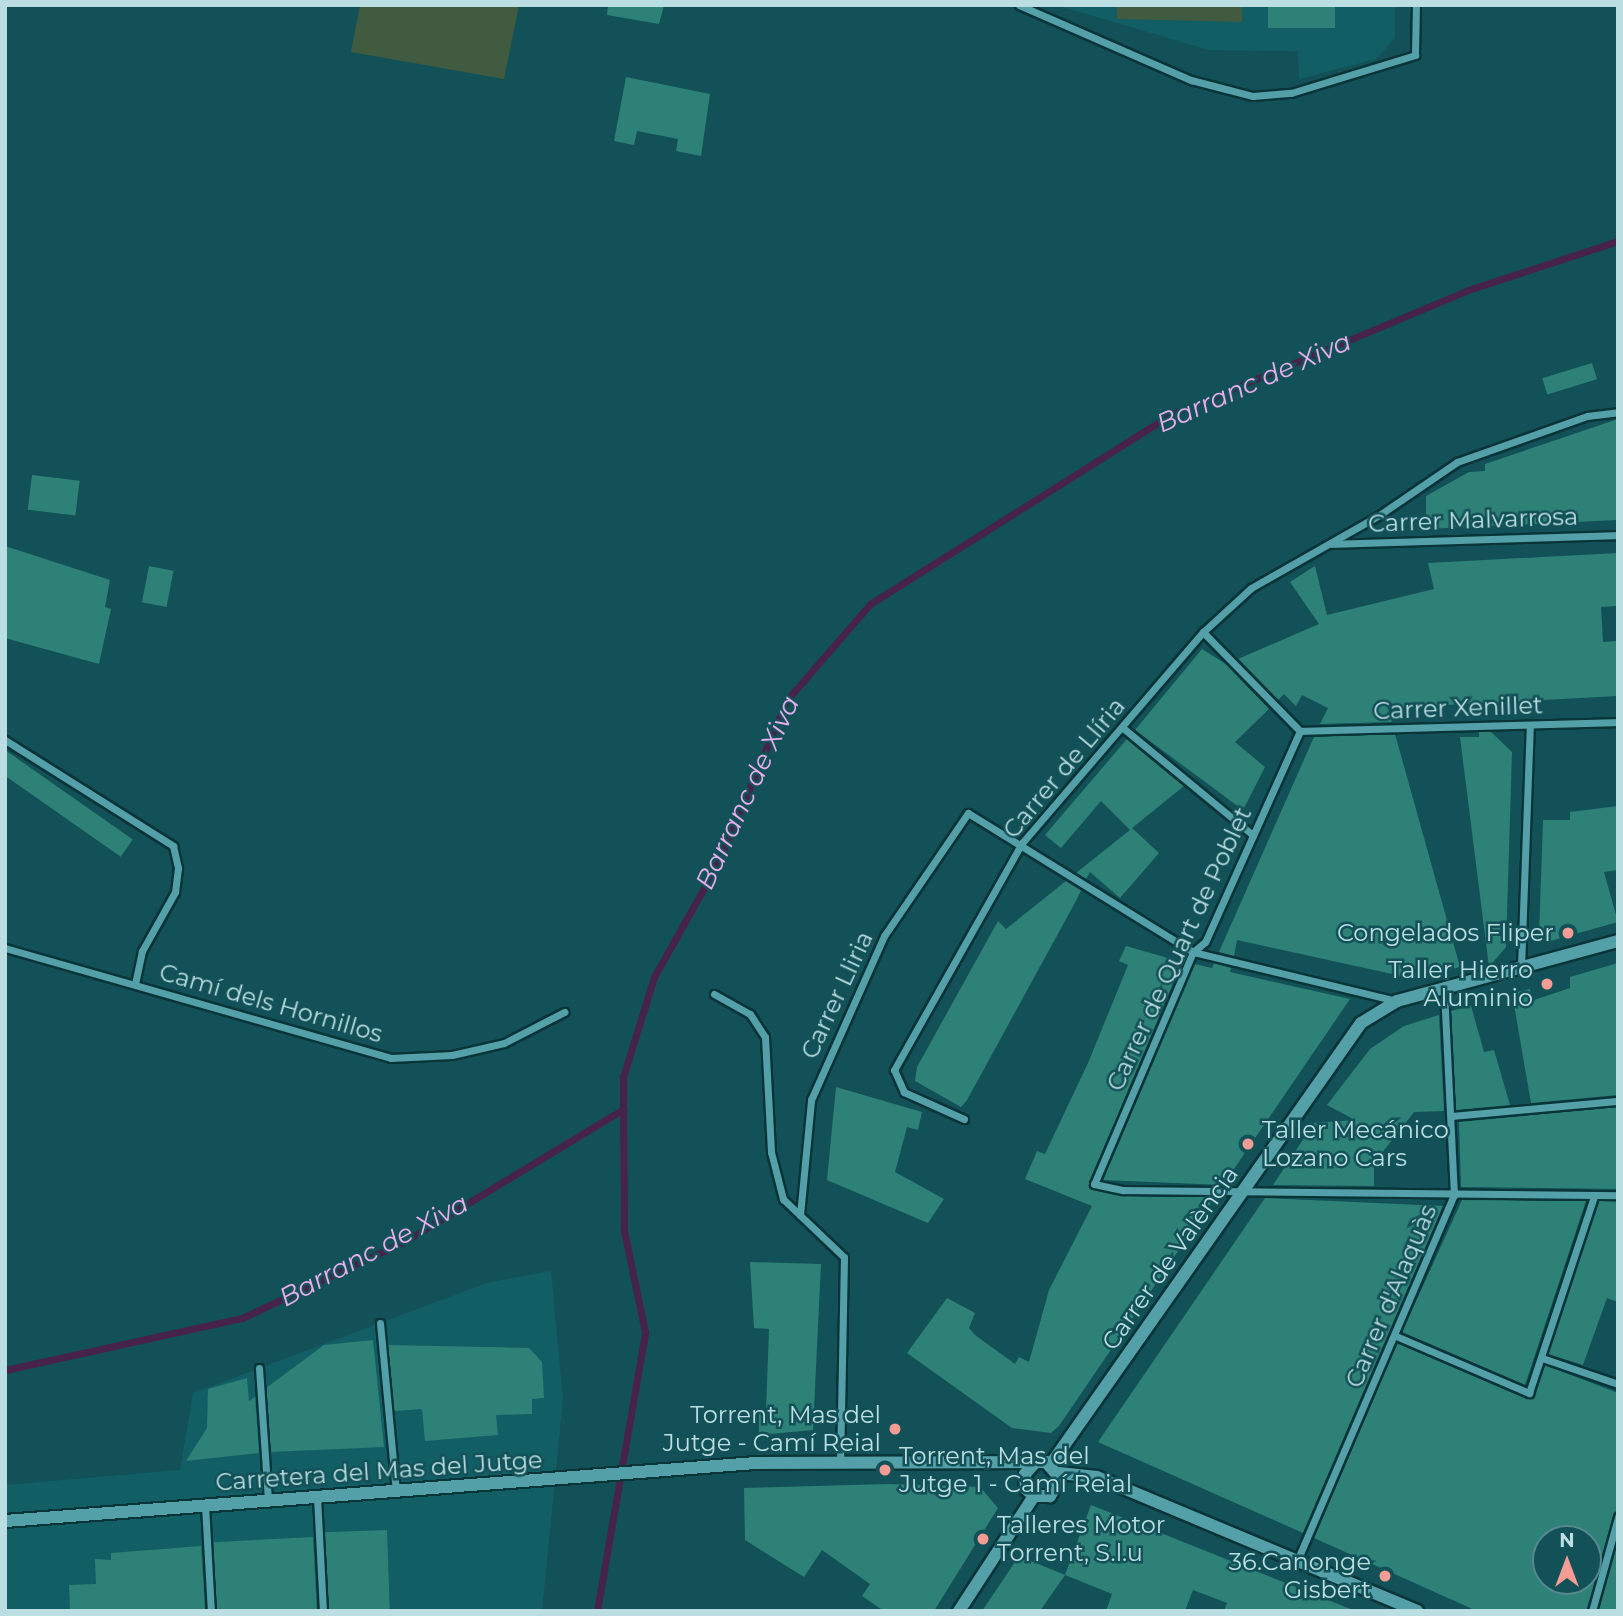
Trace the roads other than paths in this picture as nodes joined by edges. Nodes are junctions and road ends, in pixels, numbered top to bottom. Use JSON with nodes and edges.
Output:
{"nodes":[{"id":1,"x":1019,"y":5,"type":"edge"},
{"id":2,"x":1416,"y":5,"type":"edge"},
{"id":3,"x":1618,"y":412,"type":"edge"},
{"id":4,"x":1618,"y":534,"type":"edge"},
{"id":5,"x":1330,"y":544,"type":"junction"},
{"id":6,"x":1203,"y":632,"type":"junction"},
{"id":7,"x":1618,"y":722,"type":"edge"},
{"id":8,"x":1530,"y":725,"type":"junction"},
{"id":9,"x":1123,"y":729,"type":"junction"},
{"id":10,"x":1300,"y":732,"type":"junction"},
{"id":11,"x":5,"y":740,"type":"edge"},
{"id":12,"x":1253,"y":835,"type":"junction"},
{"id":13,"x":1022,"y":843,"type":"junction"},
{"id":14,"x":1618,"y":941,"type":"edge"},
{"id":15,"x":5,"y":948,"type":"edge"},
{"id":16,"x":1193,"y":952,"type":"junction"},
{"id":17,"x":1521,"y":967,"type":"junction"},
{"id":18,"x":135,"y":984,"type":"junction"},
{"id":19,"x":1444,"y":990,"type":"junction"},
{"id":20,"x":714,"y":994,"type":"dead end"},
{"id":21,"x":1397,"y":1002,"type":"junction"},
{"id":22,"x":564,"y":1012,"type":"dead end"},
{"id":23,"x":1618,"y":1101,"type":"edge"},
{"id":24,"x":1452,"y":1116,"type":"junction"},
{"id":25,"x":964,"y":1119,"type":"dead end"},
{"id":26,"x":1243,"y":1192,"type":"junction"},
{"id":27,"x":1454,"y":1195,"type":"junction"},
{"id":28,"x":1618,"y":1195,"type":"edge"},
{"id":29,"x":1594,"y":1196,"type":"junction"},
{"id":30,"x":800,"y":1215,"type":"junction"},
{"id":31,"x":380,"y":1323,"type":"dead end"},
{"id":32,"x":1396,"y":1336,"type":"junction"},
{"id":33,"x":1542,"y":1358,"type":"junction"},
{"id":34,"x":259,"y":1368,"type":"dead end"},
{"id":35,"x":1618,"y":1384,"type":"edge"},
{"id":36,"x":840,"y":1463,"type":"junction"},
{"id":37,"x":1035,"y":1463,"type":"junction"},
{"id":38,"x":1055,"y":1468,"type":"junction"},
{"id":39,"x":396,"y":1492,"type":"junction"},
{"id":40,"x":1034,"y":1496,"type":"junction"},
{"id":41,"x":317,"y":1497,"type":"junction"},
{"id":42,"x":268,"y":1500,"type":"junction"},
{"id":43,"x":205,"y":1504,"type":"junction"},
{"id":44,"x":1618,"y":1517,"type":"edge"},
{"id":45,"x":5,"y":1521,"type":"edge"},
{"id":46,"x":1297,"y":1561,"type":"junction"},
{"id":47,"x":211,"y":1611,"type":"edge"},
{"id":48,"x":323,"y":1611,"type":"edge"},
{"id":49,"x":959,"y":1611,"type":"edge"},
{"id":50,"x":1417,"y":1611,"type":"edge"},
{"id":51,"x":1592,"y":1611,"type":"edge"}],
"edges":[{"from":1,"to":2,"type":"street"},
{"from":3,"to":5,"type":"street","name":"Carrer de Llíria"},
{"from":4,"to":5,"type":"street","name":"Carrer Malvarrosa"},
{"from":5,"to":6,"type":"street","name":"Carrer de Llíria"},
{"from":6,"to":9,"type":"street","name":"Carrer de Llíria"},
{"from":6,"to":10,"type":"street"},
{"from":7,"to":8,"type":"street","name":"Carrer Xenillet"},
{"from":8,"to":10,"type":"street","name":"Carrer Xenillet"},
{"from":8,"to":17,"type":"street"},
{"from":9,"to":12,"type":"street"},
{"from":9,"to":13,"type":"street","name":"Carrer de Llíria"},
{"from":10,"to":12,"type":"street","name":"Carrer de Quart de Poblet"},
{"from":11,"to":18,"type":"street"},
{"from":12,"to":16,"type":"street","name":"Carrer de Quart de Poblet"},
{"from":13,"to":16,"type":"street"},
{"from":13,"to":25,"type":"street","name":"Carrer de Llíria"},
{"from":13,"to":30,"type":"street","name":"Carrer Lliria"},
{"from":14,"to":17,"type":"street","name":"Carrer de València"},
{"from":15,"to":18,"type":"street","name":"Camí dels Hornillos"},
{"from":16,"to":21,"type":"street"},
{"from":16,"to":26,"type":"street","name":"Carrer de Quart de Poblet"},
{"from":17,"to":19,"type":"street","name":"Carrer de València"},
{"from":18,"to":22,"type":"street","name":"Camí dels Hornillos"},
{"from":19,"to":21,"type":"street","name":"Carrer de València"},
{"from":19,"to":24,"type":"street","name":"Carrer d'Alaquàs"},
{"from":20,"to":30,"type":"street"},
{"from":21,"to":26,"type":"street","name":"Carrer de València"},
{"from":23,"to":24,"type":"street"},
{"from":24,"to":27,"type":"street","name":"Carrer d'Alaquàs"},
{"from":26,"to":27,"type":"street"},
{"from":26,"to":38,"type":"street","name":"Carrer de València"},
{"from":27,"to":29,"type":"street"},
{"from":27,"to":32,"type":"street","name":"Carrer d'Alaquàs"},
{"from":28,"to":29,"type":"street"},
{"from":29,"to":33,"type":"street"},
{"from":30,"to":36,"type":"street"},
{"from":31,"to":39,"type":"street"},
{"from":32,"to":33,"type":"street"},
{"from":32,"to":46,"type":"street","name":"Carrer d'Alaquàs"},
{"from":33,"to":35,"type":"street"},
{"from":34,"to":42,"type":"street"},
{"from":36,"to":37,"type":"street","name":"Carretera del Mas del Jutge"},
{"from":36,"to":39,"type":"street","name":"Carretera del Mas del Jutge"},
{"from":37,"to":38,"type":"street"},
{"from":37,"to":40,"type":"street"},
{"from":38,"to":40,"type":"street"},
{"from":38,"to":46,"type":"street"},
{"from":39,"to":41,"type":"street","name":"Carretera del Mas del Jutge"},
{"from":40,"to":49,"type":"street"},
{"from":41,"to":42,"type":"street","name":"Carretera del Mas del Jutge"},
{"from":41,"to":48,"type":"street"},
{"from":42,"to":43,"type":"street","name":"Carretera del Mas del Jutge"},
{"from":43,"to":45,"type":"street","name":"Carretera del Mas del Jutge"},
{"from":43,"to":47,"type":"street"},
{"from":44,"to":51,"type":"street"},
{"from":46,"to":50,"type":"street"}]}
